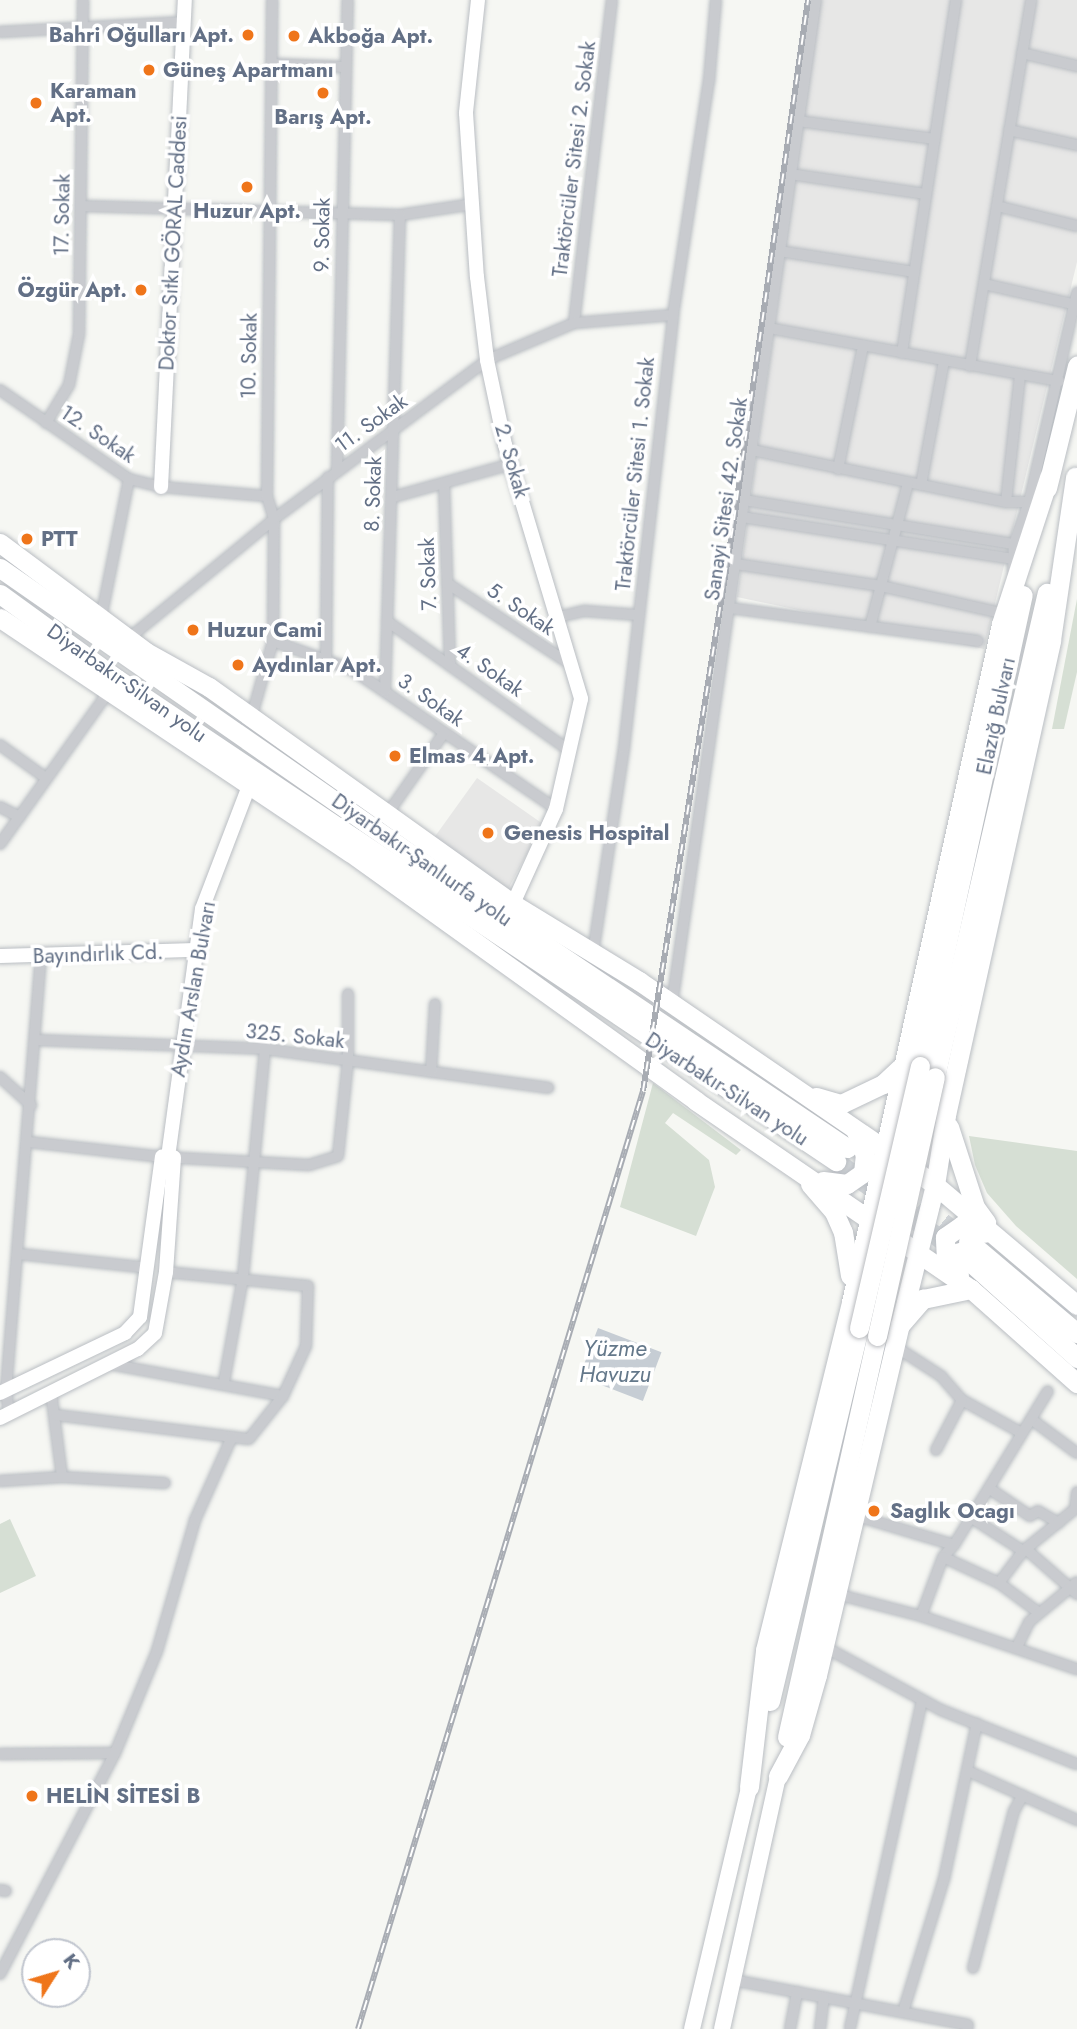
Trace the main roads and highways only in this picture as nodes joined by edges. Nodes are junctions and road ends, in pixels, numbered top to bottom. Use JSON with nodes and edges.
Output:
{"nodes":[{"id":1,"x":1077,"y":366,"type":"edge"},
{"id":2,"x":1076,"y":473,"type":"edge"},
{"id":3,"x":1049,"y":477,"type":"junction"},
{"id":4,"x":0,"y":543,"type":"edge"},
{"id":5,"x":0,"y":568,"type":"edge"},
{"id":6,"x":0,"y":594,"type":"edge"},
{"id":7,"x":0,"y":618,"type":"edge"},
{"id":8,"x":252,"y":778,"type":"junction"},
{"id":9,"x":420,"y":902,"type":"junction"},
{"id":10,"x":497,"y":936,"type":"junction"},
{"id":11,"x":918,"y":1070,"type":"junction"},
{"id":12,"x":791,"y":1088,"type":"junction"},
{"id":13,"x":946,"y":1115,"type":"junction"},
{"id":14,"x":846,"y":1147,"type":"junction"},
{"id":15,"x":883,"y":1148,"type":"junction"},
{"id":16,"x":806,"y":1175,"type":"junction"},
{"id":17,"x":935,"y":1185,"type":"junction"},
{"id":18,"x":869,"y":1218,"type":"junction"},
{"id":19,"x":1000,"y":1241,"type":"junction"},
{"id":20,"x":917,"y":1255,"type":"junction"},
{"id":21,"x":971,"y":1289,"type":"junction"},
{"id":22,"x":851,"y":1301,"type":"junction"},
{"id":23,"x":1077,"y":1305,"type":"edge"},
{"id":24,"x":900,"y":1325,"type":"junction"},
{"id":25,"x":868,"y":1332,"type":"junction"},
{"id":26,"x":1077,"y":1333,"type":"edge"},
{"id":27,"x":1077,"y":1358,"type":"edge"},
{"id":28,"x":1077,"y":1383,"type":"edge"},
{"id":29,"x":778,"y":1776,"type":"junction"},
{"id":30,"x":750,"y":1787,"type":"junction"},
{"id":31,"x":692,"y":2029,"type":"edge"},
{"id":32,"x":722,"y":2029,"type":"edge"}],
"edges":[{"from":1,"to":3,"type":"highway","name":"Elazığ Bulvarı"},
{"from":2,"to":11,"type":"highway","name":"Elazığ Bulvarı"},
{"from":2,"to":13,"type":"highway"},
{"from":3,"to":11,"type":"highway","name":"Elazığ Bulvarı"},
{"from":3,"to":11,"type":"highway"},
{"from":4,"to":12,"type":"highway"},
{"from":5,"to":14,"type":"highway","name":"Diyarbakır-Şanlıurfa yolu"},
{"from":6,"to":8,"type":"highway","name":"Diyarbakır-Silvan yolu"},
{"from":7,"to":8,"type":"highway"},
{"from":8,"to":9,"type":"highway"},
{"from":8,"to":10,"type":"highway"},
{"from":9,"to":10,"type":"highway"},
{"from":9,"to":16,"type":"highway"},
{"from":10,"to":14,"type":"highway","name":"Diyarbakır-Silvan yolu"},
{"from":11,"to":12,"type":"highway"},
{"from":11,"to":15,"type":"highway"},
{"from":11,"to":25,"type":"highway","bridge":true},
{"from":12,"to":14,"type":"highway"},
{"from":13,"to":17,"type":"highway"},
{"from":13,"to":19,"type":"highway"},
{"from":14,"to":15,"type":"highway"},
{"from":14,"to":16,"type":"highway"},
{"from":15,"to":17,"type":"highway"},
{"from":15,"to":18,"type":"highway"},
{"from":16,"to":18,"type":"highway"},
{"from":16,"to":22,"type":"highway"},
{"from":17,"to":19,"type":"highway"},
{"from":17,"to":20,"type":"highway"},
{"from":18,"to":20,"type":"highway"},
{"from":18,"to":22,"type":"highway"},
{"from":19,"to":21,"type":"highway"},
{"from":19,"to":23,"type":"highway"},
{"from":20,"to":21,"type":"highway"},
{"from":20,"to":24,"type":"highway"},
{"from":21,"to":24,"type":"highway"},
{"from":21,"to":28,"type":"highway"},
{"from":22,"to":30,"type":"highway"},
{"from":24,"to":29,"type":"highway"},
{"from":25,"to":29,"type":"highway"},
{"from":25,"to":30,"type":"highway"},
{"from":26,"to":27,"type":"highway"},
{"from":29,"to":32,"type":"main road"},
{"from":30,"to":31,"type":"main road"}]}
